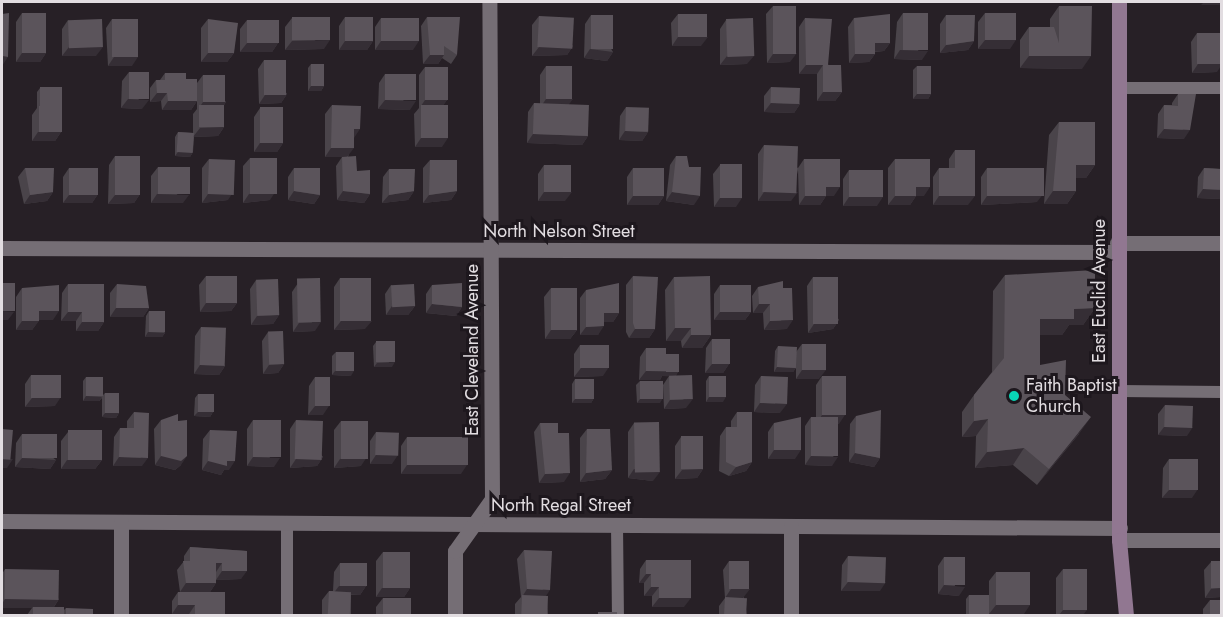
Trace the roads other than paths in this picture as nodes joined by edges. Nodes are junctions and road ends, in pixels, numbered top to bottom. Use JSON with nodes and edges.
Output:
{"nodes":[{"id":1,"x":489,"y":2,"type":"edge"},
{"id":2,"x":1119,"y":2,"type":"edge"},
{"id":3,"x":1119,"y":88,"type":"junction"},
{"id":4,"x":1221,"y":88,"type":"edge"},
{"id":5,"x":1221,"y":243,"type":"edge"},
{"id":6,"x":1117,"y":247,"type":"junction"},
{"id":7,"x":2,"y":248,"type":"edge"},
{"id":8,"x":491,"y":250,"type":"junction"},
{"id":9,"x":1119,"y":391,"type":"junction"},
{"id":10,"x":1221,"y":392,"type":"edge"},
{"id":11,"x":2,"y":521,"type":"edge"},
{"id":12,"x":121,"y":522,"type":"junction"},
{"id":13,"x":287,"y":524,"type":"junction"},
{"id":14,"x":474,"y":525,"type":"junction"},
{"id":15,"x":617,"y":525,"type":"junction"},
{"id":16,"x":791,"y":526,"type":"junction"},
{"id":17,"x":1119,"y":534,"type":"junction"},
{"id":18,"x":1221,"y":540,"type":"edge"},
{"id":19,"x":121,"y":615,"type":"edge"},
{"id":20,"x":287,"y":615,"type":"edge"},
{"id":21,"x":456,"y":615,"type":"edge"},
{"id":22,"x":618,"y":615,"type":"edge"},
{"id":23,"x":791,"y":615,"type":"edge"},
{"id":24,"x":1125,"y":615,"type":"edge"}],
"edges":[{"from":1,"to":8,"type":"street","name":"East Cleveland Avenue"},
{"from":2,"to":3,"type":"main road","name":"East Euclid Avenue"},
{"from":3,"to":4,"type":"lane"},
{"from":3,"to":6,"type":"main road","name":"East Euclid Avenue"},
{"from":5,"to":6,"type":"street","name":"North Nelson Street"},
{"from":6,"to":8,"type":"street","name":"North Nelson Street"},
{"from":6,"to":9,"type":"main road","name":"East Euclid Avenue"},
{"from":7,"to":8,"type":"street","name":"North Nelson Street"},
{"from":8,"to":14,"type":"street","name":"East Cleveland Avenue"},
{"from":9,"to":10,"type":"lane"},
{"from":9,"to":17,"type":"main road","name":"East Euclid Avenue"},
{"from":11,"to":12,"type":"street","name":"North Regal Street"},
{"from":12,"to":13,"type":"street","name":"North Regal Street"},
{"from":12,"to":19,"type":"street"},
{"from":13,"to":14,"type":"street","name":"North Regal Street"},
{"from":13,"to":20,"type":"lane"},
{"from":14,"to":15,"type":"street","name":"North Regal Street"},
{"from":14,"to":21,"type":"street","name":"East Cleveland Avenue"},
{"from":15,"to":16,"type":"street","name":"North Regal Street"},
{"from":15,"to":22,"type":"lane"},
{"from":16,"to":17,"type":"street","name":"North Regal Street"},
{"from":16,"to":23,"type":"street"},
{"from":17,"to":18,"type":"street","name":"North Regal Street"},
{"from":17,"to":24,"type":"main road","name":"East Euclid Avenue"}]}
